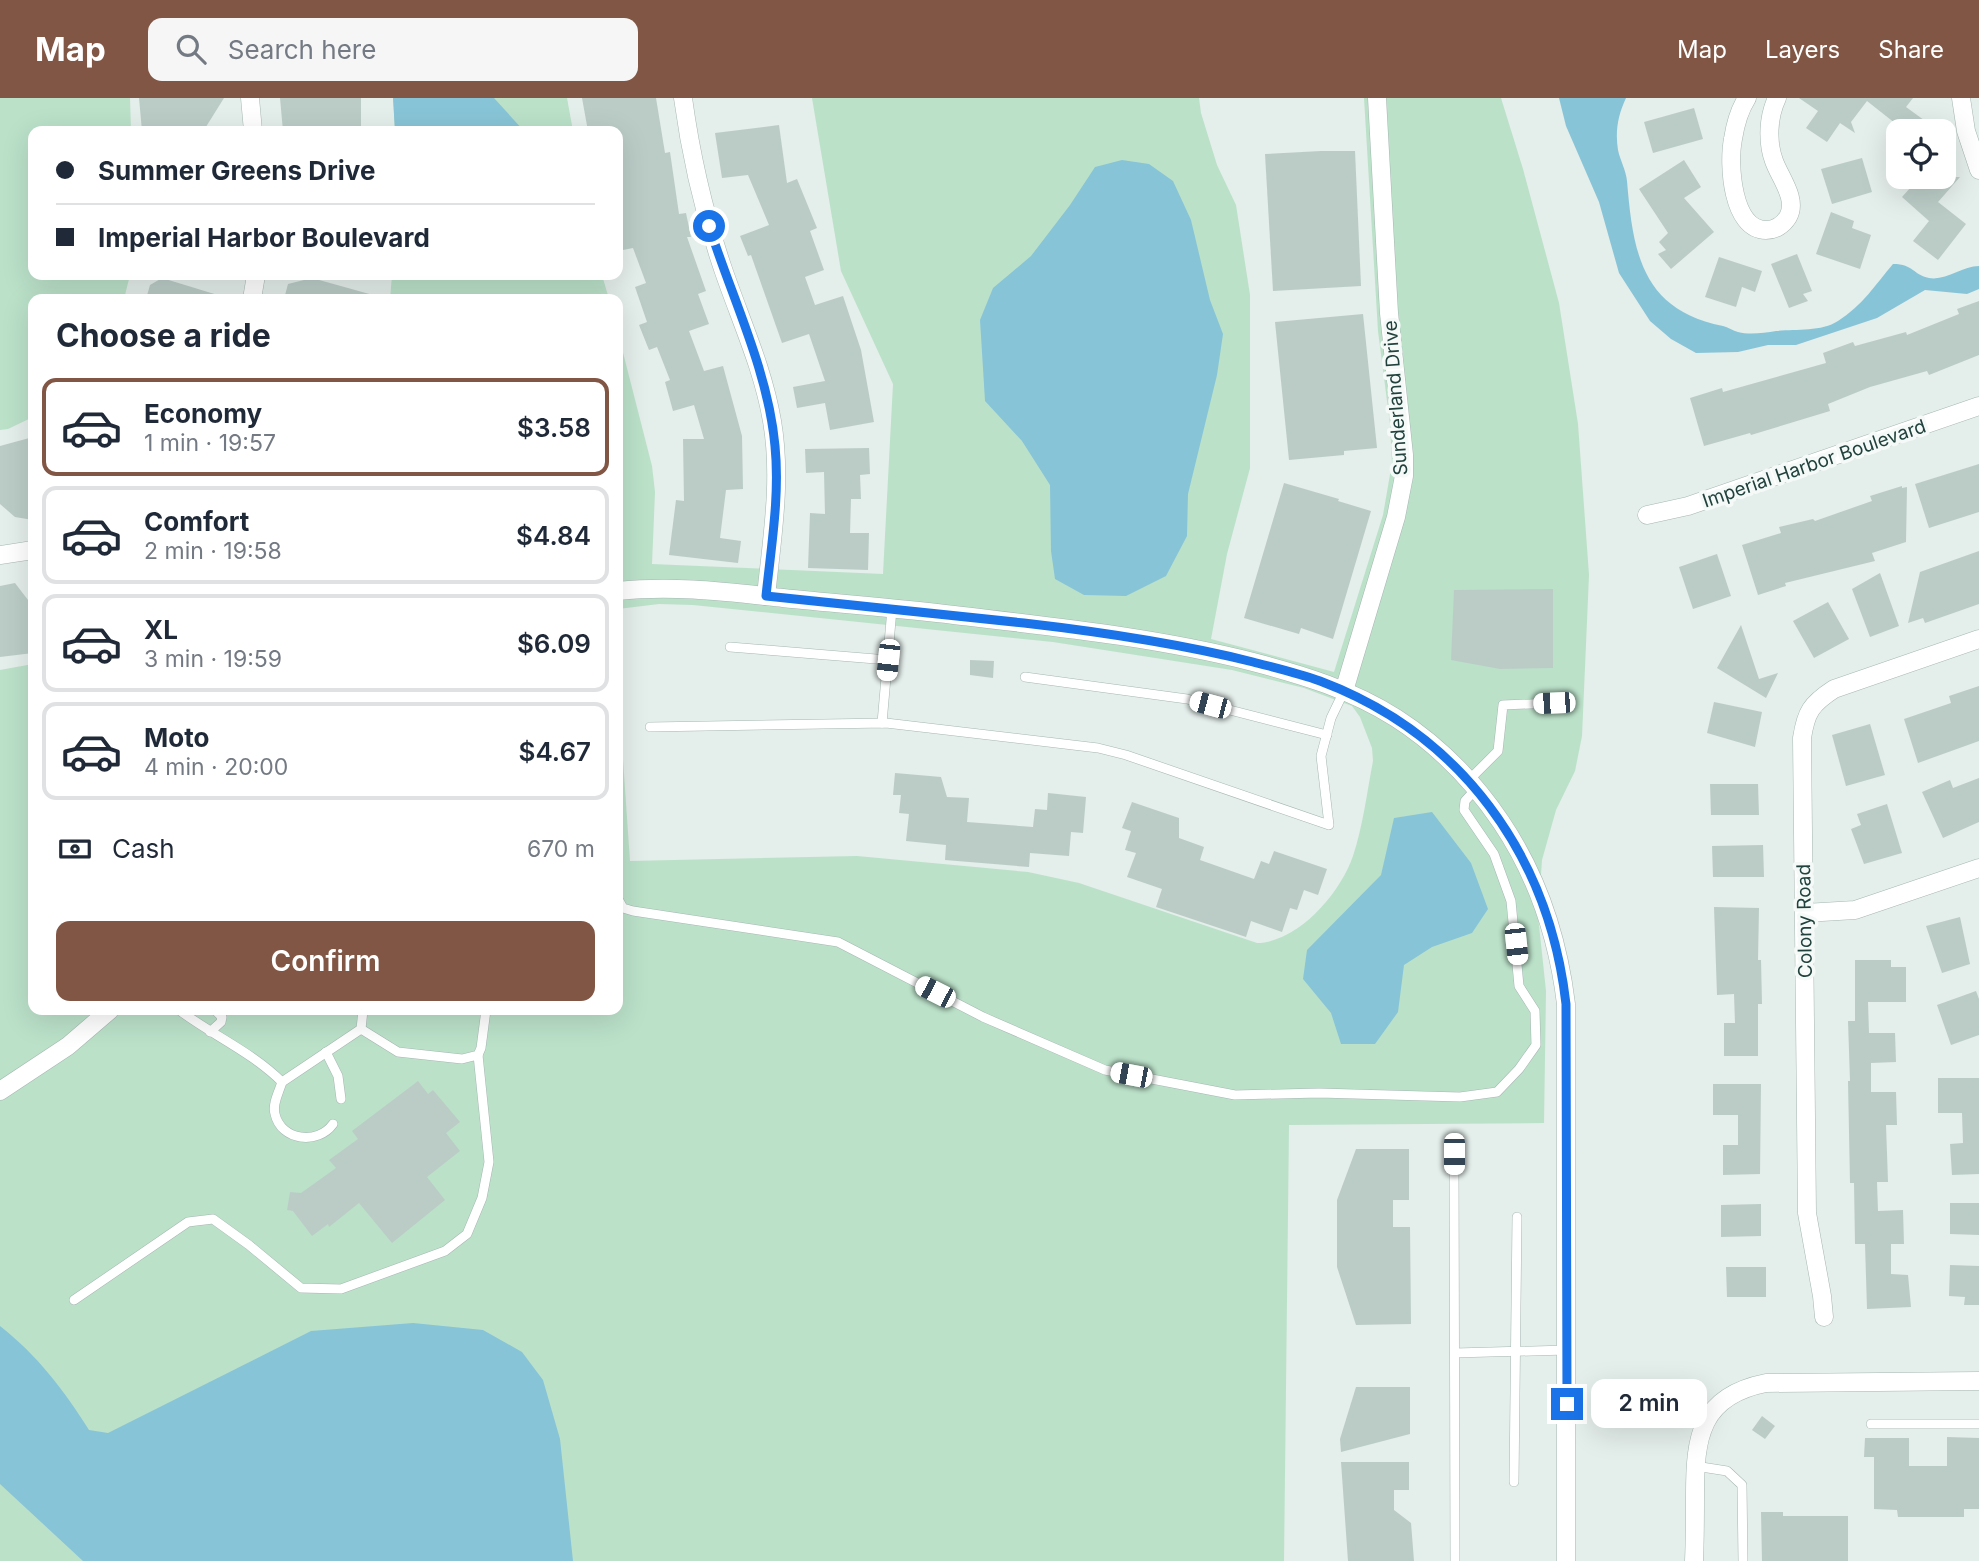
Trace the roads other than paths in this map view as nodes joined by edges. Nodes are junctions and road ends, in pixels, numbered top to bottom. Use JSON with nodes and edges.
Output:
{"nodes":[{"id":1,"x":250,"y":98,"type":"edge"},
{"id":2,"x":683,"y":98,"type":"edge"},
{"id":3,"x":1377,"y":98,"type":"edge"},
{"id":4,"x":1746,"y":98,"type":"edge"},
{"id":5,"x":1777,"y":98,"type":"edge"},
{"id":6,"x":1961,"y":98,"type":"edge"},
{"id":7,"x":253,"y":126,"type":"edge"},
{"id":8,"x":1979,"y":170,"type":"edge"},
{"id":9,"x":1979,"y":406,"type":"edge"},
{"id":10,"x":1647,"y":515,"type":"dead end"},
{"id":11,"x":28,"y":551,"type":"edge"},
{"id":12,"x":0,"y":555,"type":"edge"},
{"id":13,"x":623,"y":591,"type":"edge"},
{"id":14,"x":766,"y":596,"type":"junction"},
{"id":15,"x":892,"y":609,"type":"junction"},
{"id":16,"x":1979,"y":639,"type":"edge"},
{"id":17,"x":730,"y":647,"type":"dead end"},
{"id":18,"x":888,"y":660,"type":"junction"},
{"id":19,"x":1025,"y":677,"type":"dead end"},
{"id":20,"x":1344,"y":691,"type":"junction"},
{"id":21,"x":1554,"y":703,"type":"dead end"},
{"id":22,"x":882,"y":723,"type":"junction"},
{"id":23,"x":650,"y":727,"type":"dead end"},
{"id":24,"x":1326,"y":735,"type":"junction"},
{"id":25,"x":1472,"y":785,"type":"junction"},
{"id":26,"x":1979,"y":867,"type":"edge"},
{"id":27,"x":623,"y":908,"type":"edge"},
{"id":28,"x":1805,"y":913,"type":"junction"},
{"id":29,"x":104,"y":1015,"type":"edge"},
{"id":30,"x":186,"y":1015,"type":"edge"},
{"id":31,"x":220,"y":1015,"type":"edge"},
{"id":32,"x":362,"y":1015,"type":"edge"},
{"id":33,"x":485,"y":1015,"type":"edge"},
{"id":34,"x":361,"y":1029,"type":"junction"},
{"id":35,"x":210,"y":1032,"type":"junction"},
{"id":36,"x":327,"y":1052,"type":"junction"},
{"id":37,"x":478,"y":1055,"type":"junction"},
{"id":38,"x":26,"y":1072,"type":"junction"},
{"id":39,"x":0,"y":1079,"type":"edge"},
{"id":40,"x":282,"y":1082,"type":"junction"},
{"id":41,"x":0,"y":1091,"type":"edge"},
{"id":42,"x":341,"y":1099,"type":"dead end"},
{"id":43,"x":333,"y":1124,"type":"dead end"},
{"id":44,"x":1454,"y":1154,"type":"dead end"},
{"id":45,"x":1517,"y":1217,"type":"dead end"},
{"id":46,"x":74,"y":1300,"type":"dead end"},
{"id":47,"x":1824,"y":1317,"type":"dead end"},
{"id":48,"x":1567,"y":1350,"type":"junction"},
{"id":49,"x":1516,"y":1351,"type":"junction"},
{"id":50,"x":1455,"y":1353,"type":"junction"},
{"id":51,"x":1979,"y":1381,"type":"edge"},
{"id":52,"x":1871,"y":1424,"type":"dead end"},
{"id":53,"x":1979,"y":1424,"type":"edge"},
{"id":54,"x":1695,"y":1466,"type":"junction"},
{"id":55,"x":1514,"y":1482,"type":"dead end"},
{"id":56,"x":1455,"y":1561,"type":"edge"},
{"id":57,"x":1566,"y":1561,"type":"edge"},
{"id":58,"x":1694,"y":1561,"type":"edge"},
{"id":59,"x":1743,"y":1561,"type":"edge"}],
"edges":[{"from":1,"to":7,"type":"street"},
{"from":2,"to":14,"type":"street"},
{"from":3,"to":20,"type":"street","name":"Sunderland Drive"},
{"from":4,"to":5,"type":"street"},
{"from":6,"to":8,"type":"street"},
{"from":9,"to":10,"type":"street","name":"Imperial Harbor Boulevard"},
{"from":11,"to":12,"type":"street"},
{"from":13,"to":14,"type":"street"},
{"from":14,"to":15,"type":"street"},
{"from":15,"to":18,"type":"lane"},
{"from":15,"to":20,"type":"street"},
{"from":16,"to":28,"type":"street","name":"Colony Road"},
{"from":17,"to":18,"type":"lane"},
{"from":18,"to":22,"type":"lane"},
{"from":19,"to":24,"type":"lane"},
{"from":20,"to":24,"type":"lane"},
{"from":20,"to":25,"type":"street"},
{"from":21,"to":25,"type":"lane"},
{"from":22,"to":23,"type":"lane"},
{"from":22,"to":24,"type":"lane"},
{"from":25,"to":27,"type":"lane"},
{"from":25,"to":48,"type":"street"},
{"from":26,"to":28,"type":"street"},
{"from":28,"to":47,"type":"street","name":"Colony Road"},
{"from":29,"to":38,"type":"street"},
{"from":30,"to":35,"type":"lane"},
{"from":31,"to":35,"type":"lane"},
{"from":32,"to":34,"type":"lane"},
{"from":33,"to":37,"type":"lane"},
{"from":34,"to":36,"type":"lane"},
{"from":34,"to":37,"type":"lane"},
{"from":35,"to":40,"type":"lane"},
{"from":36,"to":40,"type":"lane"},
{"from":36,"to":42,"type":"lane"},
{"from":37,"to":46,"type":"lane"},
{"from":38,"to":39,"type":"street"},
{"from":38,"to":41,"type":"street"},
{"from":40,"to":43,"type":"lane"},
{"from":44,"to":50,"type":"lane"},
{"from":45,"to":49,"type":"lane"},
{"from":48,"to":49,"type":"lane"},
{"from":48,"to":57,"type":"street"},
{"from":49,"to":50,"type":"lane"},
{"from":49,"to":55,"type":"lane"},
{"from":50,"to":56,"type":"lane"},
{"from":51,"to":54,"type":"street"},
{"from":52,"to":53,"type":"lane"},
{"from":54,"to":58,"type":"street"},
{"from":54,"to":59,"type":"lane"}]}
